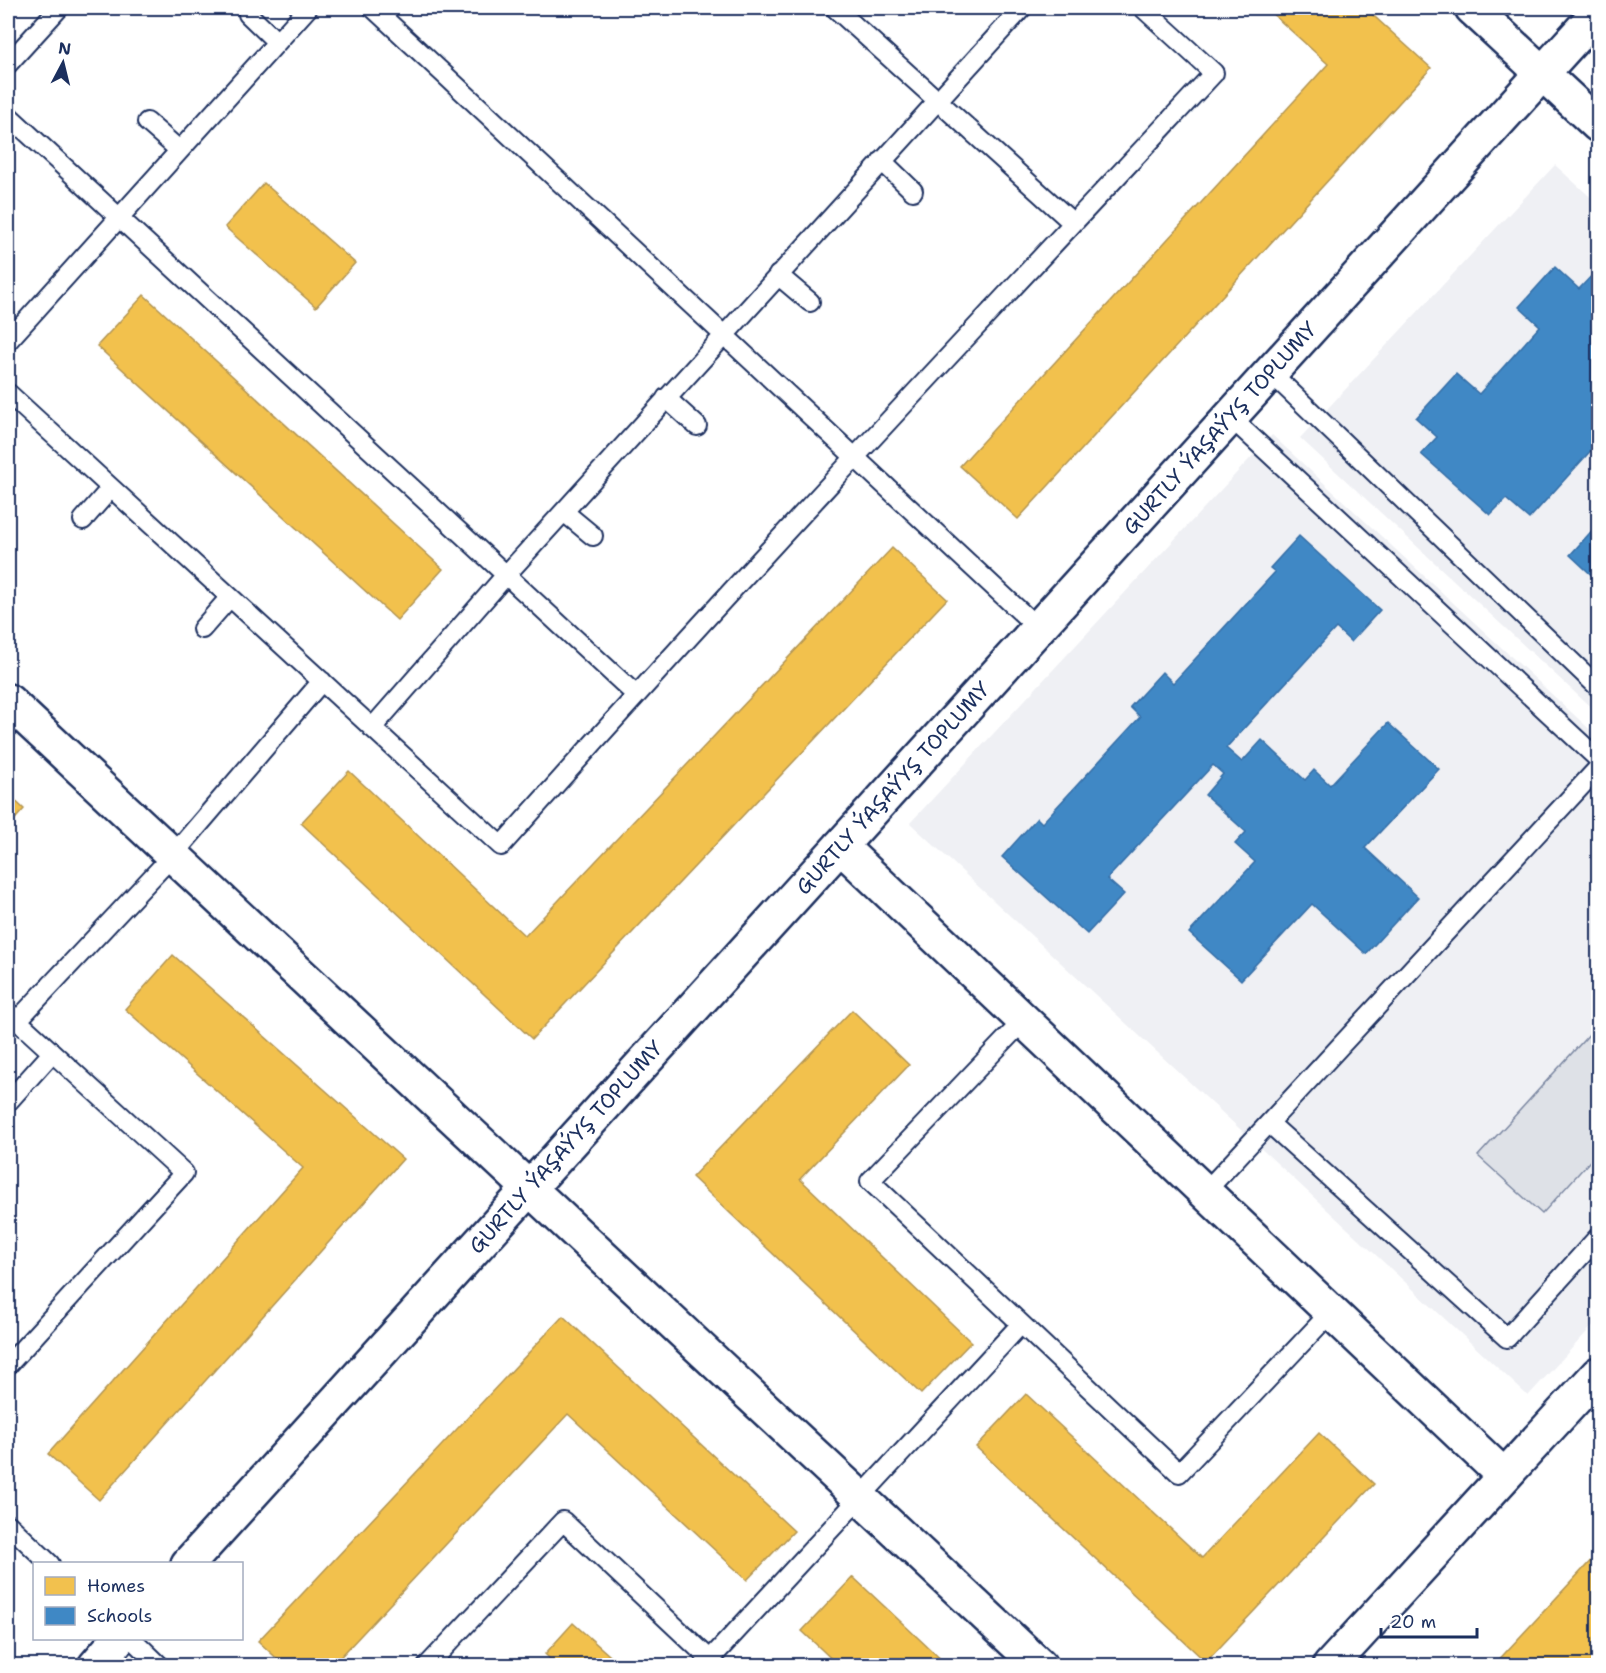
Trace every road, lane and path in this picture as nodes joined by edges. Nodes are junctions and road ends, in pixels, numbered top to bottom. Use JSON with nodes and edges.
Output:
{"nodes":[{"id":1,"x":59,"y":8,"type":"edge"},
{"id":2,"x":308,"y":8,"type":"edge"},
{"id":3,"x":373,"y":8,"type":"edge"},
{"id":4,"x":836,"y":8,"type":"edge"},
{"id":5,"x":1022,"y":8,"type":"edge"},
{"id":6,"x":1143,"y":8,"type":"edge"},
{"id":7,"x":1472,"y":8,"type":"edge"},
{"id":8,"x":1599,"y":12,"type":"edge"},
{"id":9,"x":248,"y":14,"type":"dead end"},
{"id":10,"x":277,"y":42,"type":"junction"},
{"id":11,"x":8,"y":64,"type":"edge"},
{"id":12,"x":1542,"y":73,"type":"junction"},
{"id":13,"x":937,"y":100,"type":"junction"},
{"id":14,"x":8,"y":115,"type":"edge"},
{"id":15,"x":147,"y":122,"type":"dead end"},
{"id":16,"x":1599,"y":125,"type":"edge"},
{"id":17,"x":179,"y":150,"type":"junction"},
{"id":18,"x":882,"y":161,"type":"junction"},
{"id":19,"x":913,"y":191,"type":"dead end"},
{"id":20,"x":118,"y":218,"type":"junction"},
{"id":21,"x":1073,"y":223,"type":"junction"},
{"id":22,"x":778,"y":275,"type":"junction"},
{"id":23,"x":810,"y":302,"type":"dead end"},
{"id":24,"x":724,"y":335,"type":"junction"},
{"id":25,"x":8,"y":341,"type":"edge"},
{"id":26,"x":1270,"y":372,"type":"junction"},
{"id":27,"x":666,"y":398,"type":"junction"},
{"id":28,"x":11,"y":403,"type":"edge"},
{"id":29,"x":1230,"y":417,"type":"junction"},
{"id":30,"x":697,"y":426,"type":"dead end"},
{"id":31,"x":854,"y":457,"type":"junction"},
{"id":32,"x":111,"y":488,"type":"junction"},
{"id":33,"x":564,"y":512,"type":"junction"},
{"id":34,"x":83,"y":520,"type":"dead end"},
{"id":35,"x":593,"y":536,"type":"dead end"},
{"id":36,"x":506,"y":575,"type":"junction"},
{"id":37,"x":230,"y":597,"type":"junction"},
{"id":38,"x":1038,"y":628,"type":"junction"},
{"id":39,"x":202,"y":629,"type":"dead end"},
{"id":40,"x":322,"y":681,"type":"junction"},
{"id":41,"x":1599,"y":687,"type":"edge"},
{"id":42,"x":636,"y":695,"type":"junction"},
{"id":43,"x":8,"y":701,"type":"edge"},
{"id":44,"x":372,"y":728,"type":"junction"},
{"id":45,"x":1599,"y":759,"type":"edge"},
{"id":46,"x":1599,"y":768,"type":"edge"},
{"id":47,"x":840,"y":846,"type":"junction"},
{"id":48,"x":173,"y":855,"type":"junction"},
{"id":49,"x":12,"y":1016,"type":"edge"},
{"id":50,"x":1024,"y":1020,"type":"junction"},
{"id":51,"x":52,"y":1053,"type":"junction"},
{"id":52,"x":8,"y":1102,"type":"edge"},
{"id":53,"x":1269,"y":1123,"type":"junction"},
{"id":54,"x":529,"y":1188,"type":"junction"},
{"id":55,"x":1205,"y":1192,"type":"junction"},
{"id":56,"x":1599,"y":1237,"type":"edge"},
{"id":57,"x":1331,"y":1312,"type":"junction"},
{"id":58,"x":1021,"y":1324,"type":"junction"},
{"id":59,"x":8,"y":1365,"type":"edge"},
{"id":60,"x":1599,"y":1374,"type":"edge"},
{"id":61,"x":1504,"y":1476,"type":"junction"},
{"id":62,"x":861,"y":1498,"type":"junction"},
{"id":63,"x":8,"y":1524,"type":"edge"},
{"id":64,"x":49,"y":1562,"type":"edge"},
{"id":65,"x":189,"y":1562,"type":"edge"},
{"id":66,"x":117,"y":1640,"type":"edge"},
{"id":67,"x":133,"y":1640,"type":"edge"},
{"id":68,"x":710,"y":1663,"type":"edge"},
{"id":69,"x":95,"y":1665,"type":"edge"},
{"id":70,"x":160,"y":1665,"type":"edge"},
{"id":71,"x":427,"y":1665,"type":"edge"},
{"id":72,"x":1040,"y":1665,"type":"edge"},
{"id":73,"x":1330,"y":1665,"type":"edge"}],
"edges":[{"from":1,"to":11,"type":"lane"},
{"from":2,"to":10,"type":"lane"},
{"from":3,"to":24,"type":"lane"},
{"from":4,"to":13,"type":"lane"},
{"from":5,"to":13,"type":"lane"},
{"from":6,"to":21,"type":"lane"},
{"from":7,"to":12,"type":"street"},
{"from":8,"to":12,"type":"street","name":"GURTLY ÝAŞAÝYŞ TOPLUMY"},
{"from":9,"to":10,"type":"lane"},
{"from":10,"to":17,"type":"lane"},
{"from":12,"to":16,"type":"street"},
{"from":12,"to":26,"type":"street","name":"GURTLY ÝAŞAÝYŞ TOPLUMY"},
{"from":13,"to":18,"type":"lane"},
{"from":13,"to":21,"type":"lane"},
{"from":14,"to":20,"type":"lane"},
{"from":15,"to":17,"type":"lane"},
{"from":17,"to":20,"type":"lane"},
{"from":18,"to":19,"type":"lane"},
{"from":18,"to":22,"type":"lane"},
{"from":20,"to":25,"type":"lane"},
{"from":20,"to":36,"type":"lane"},
{"from":21,"to":31,"type":"lane"},
{"from":22,"to":23,"type":"lane"},
{"from":22,"to":24,"type":"lane"},
{"from":24,"to":27,"type":"lane"},
{"from":24,"to":31,"type":"lane"},
{"from":26,"to":29,"type":"street","name":"GURTLY ÝAŞAÝYŞ TOPLUMY"},
{"from":26,"to":41,"type":"lane"},
{"from":27,"to":30,"type":"lane"},
{"from":27,"to":33,"type":"lane"},
{"from":28,"to":32,"type":"lane"},
{"from":29,"to":38,"type":"street","name":"GURTLY ÝAŞAÝYŞ TOPLUMY"},
{"from":29,"to":45,"type":"lane"},
{"from":31,"to":38,"type":"lane"},
{"from":31,"to":42,"type":"lane"},
{"from":32,"to":34,"type":"lane"},
{"from":32,"to":37,"type":"lane"},
{"from":33,"to":35,"type":"lane"},
{"from":33,"to":36,"type":"lane"},
{"from":36,"to":42,"type":"lane"},
{"from":36,"to":44,"type":"lane"},
{"from":37,"to":39,"type":"lane"},
{"from":37,"to":40,"type":"lane"},
{"from":38,"to":47,"type":"street","name":"GURTLY ÝAŞAÝYŞ TOPLUMY"},
{"from":40,"to":44,"type":"lane"},
{"from":40,"to":48,"type":"lane"},
{"from":42,"to":44,"type":"lane"},
{"from":43,"to":48,"type":"street"},
{"from":46,"to":53,"type":"lane"},
{"from":47,"to":50,"type":"street"},
{"from":47,"to":54,"type":"street","name":"GURTLY ÝAŞAÝYŞ TOPLUMY"},
{"from":48,"to":49,"type":"lane"},
{"from":48,"to":54,"type":"street"},
{"from":49,"to":51,"type":"lane"},
{"from":50,"to":55,"type":"street"},
{"from":50,"to":58,"type":"lane"},
{"from":51,"to":52,"type":"lane"},
{"from":51,"to":59,"type":"lane"},
{"from":53,"to":55,"type":"lane"},
{"from":53,"to":56,"type":"lane"},
{"from":54,"to":62,"type":"street"},
{"from":54,"to":65,"type":"street","name":"GURTLY ÝAŞAÝYŞ TOPLUMY"},
{"from":55,"to":57,"type":"street"},
{"from":57,"to":58,"type":"lane"},
{"from":57,"to":61,"type":"street"},
{"from":58,"to":62,"type":"lane"},
{"from":60,"to":61,"type":"street"},
{"from":61,"to":73,"type":"street"},
{"from":62,"to":68,"type":"lane"},
{"from":62,"to":72,"type":"street"},
{"from":63,"to":64,"type":"lane"},
{"from":66,"to":69,"type":"street"},
{"from":67,"to":70,"type":"lane"},
{"from":68,"to":71,"type":"lane"}]}
